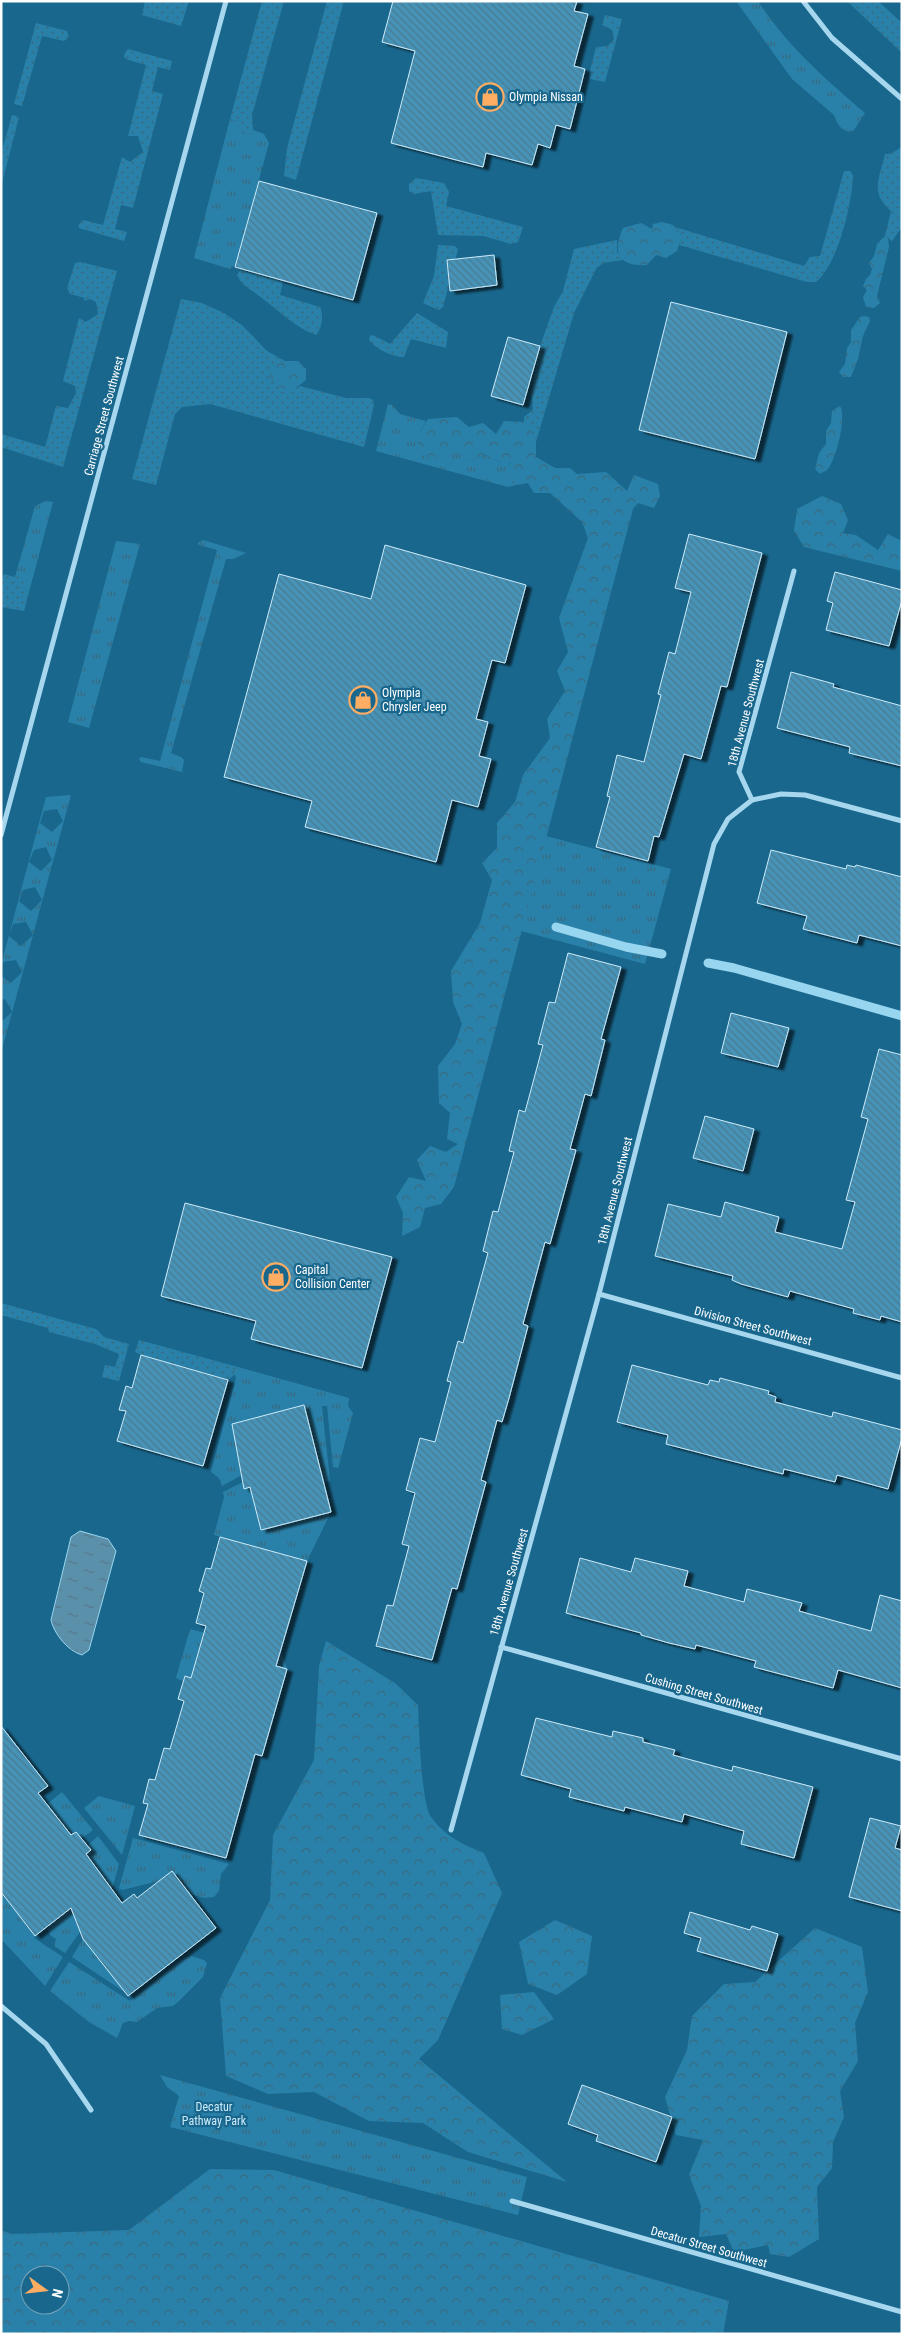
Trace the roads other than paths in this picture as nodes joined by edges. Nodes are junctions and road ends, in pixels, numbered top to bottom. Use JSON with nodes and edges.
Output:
{"nodes":[{"id":1,"x":226,"y":1,"type":"edge"},
{"id":2,"x":803,"y":1,"type":"edge"},
{"id":3,"x":902,"y":99,"type":"edge"},
{"id":4,"x":794,"y":571,"type":"dead end"},
{"id":5,"x":752,"y":800,"type":"junction"},
{"id":6,"x":902,"y":821,"type":"edge"},
{"id":7,"x":1,"y":836,"type":"edge"},
{"id":8,"x":599,"y":1294,"type":"junction"},
{"id":9,"x":902,"y":1378,"type":"edge"},
{"id":10,"x":501,"y":1647,"type":"junction"},
{"id":11,"x":902,"y":1759,"type":"edge"},
{"id":12,"x":451,"y":1830,"type":"dead end"},
{"id":13,"x":1,"y":2006,"type":"edge"},
{"id":14,"x":91,"y":2110,"type":"dead end"},
{"id":15,"x":512,"y":2201,"type":"dead end"},
{"id":16,"x":902,"y":2312,"type":"edge"}],
"edges":[{"from":1,"to":7,"type":"street","name":"Carriage Street Southwest"},
{"from":2,"to":3,"type":"street"},
{"from":4,"to":5,"type":"street","name":"18th Avenue Southwest"},
{"from":5,"to":6,"type":"street"},
{"from":5,"to":8,"type":"street","name":"18th Avenue Southwest"},
{"from":8,"to":9,"type":"street","name":"Division Street Southwest"},
{"from":8,"to":10,"type":"street","name":"18th Avenue Southwest"},
{"from":10,"to":11,"type":"street","name":"Cushing Street Southwest"},
{"from":10,"to":12,"type":"street","name":"18th Avenue Southwest"},
{"from":13,"to":14,"type":"street"},
{"from":15,"to":16,"type":"street","name":"Decatur Street Southwest"}]}
